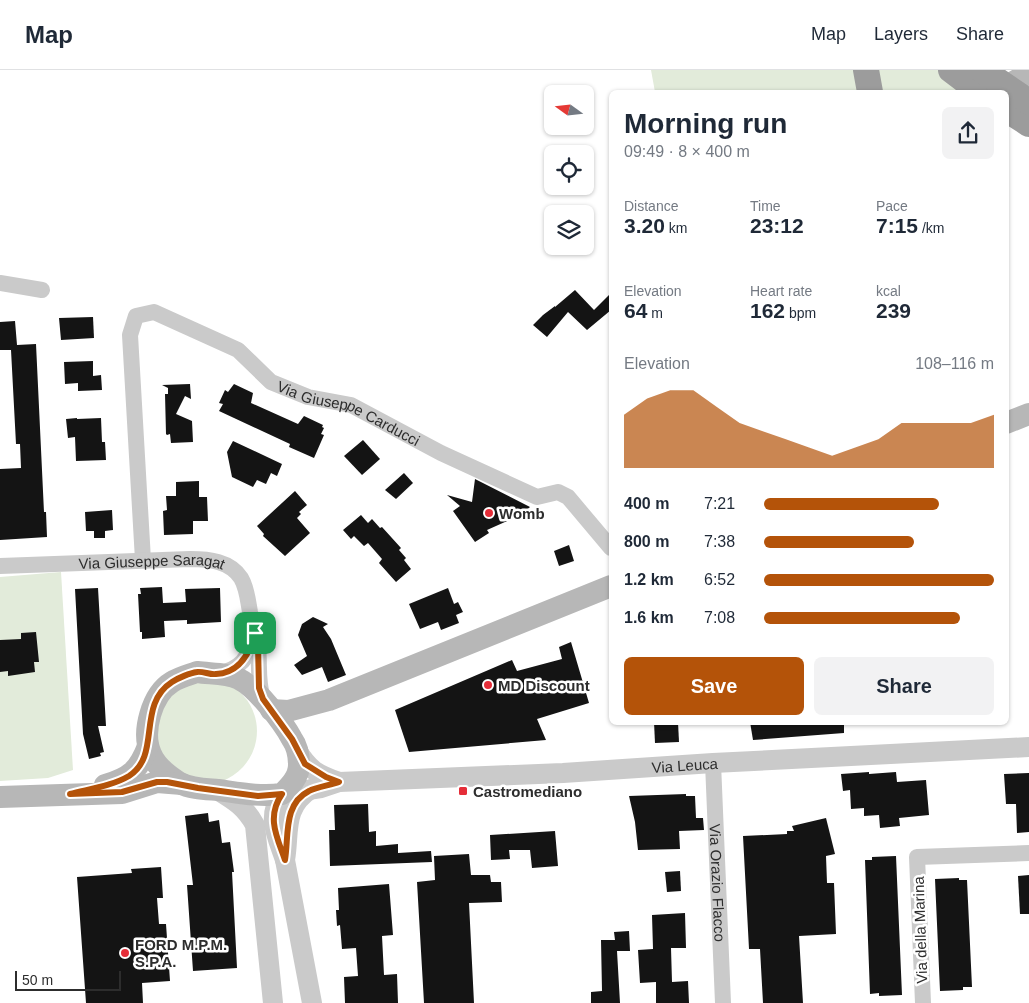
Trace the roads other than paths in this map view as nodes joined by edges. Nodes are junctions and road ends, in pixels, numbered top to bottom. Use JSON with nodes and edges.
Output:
{"nodes":[{"id":1,"x":866,"y":70,"type":"edge"},
{"id":2,"x":951,"y":70,"type":"edge"},
{"id":3,"x":982,"y":70,"type":"edge"},
{"id":4,"x":1029,"y":73,"type":"edge"},
{"id":5,"x":870,"y":90,"type":"edge"},
{"id":6,"x":977,"y":90,"type":"edge"},
{"id":7,"x":999,"y":90,"type":"edge"},
{"id":8,"x":1029,"y":102,"type":"edge"},
{"id":9,"x":1009,"y":112,"type":"edge"},
{"id":10,"x":1029,"y":124,"type":"edge"},
{"id":11,"x":0,"y":283,"type":"edge"},
{"id":12,"x":42,"y":290,"type":"dead end"},
{"id":13,"x":1029,"y":414,"type":"edge"},
{"id":14,"x":1009,"y":422,"type":"edge"},
{"id":15,"x":609,"y":546,"type":"edge"},
{"id":16,"x":143,"y":560,"type":"junction"},
{"id":17,"x":0,"y":566,"type":"edge"},
{"id":18,"x":609,"y":587,"type":"edge"},
{"id":19,"x":255,"y":633,"type":"junction"},
{"id":20,"x":216,"y":674,"type":"junction"},
{"id":21,"x":329,"y":700,"type":"junction"},
{"id":22,"x":267,"y":704,"type":"junction"},
{"id":23,"x":295,"y":744,"type":"junction"},
{"id":24,"x":148,"y":746,"type":"junction"},
{"id":25,"x":1029,"y":747,"type":"edge"},
{"id":26,"x":713,"y":763,"type":"junction"},
{"id":27,"x":339,"y":782,"type":"junction"},
{"id":28,"x":182,"y":784,"type":"junction"},
{"id":29,"x":311,"y":789,"type":"junction"},
{"id":30,"x":217,"y":790,"type":"junction"},
{"id":31,"x":70,"y":794,"type":"junction"},
{"id":32,"x":282,"y":794,"type":"junction"},
{"id":33,"x":0,"y":796,"type":"edge"},
{"id":34,"x":1029,"y":853,"type":"edge"},
{"id":35,"x":285,"y":860,"type":"junction"},
{"id":36,"x":273,"y":1003,"type":"edge"},
{"id":37,"x":312,"y":1003,"type":"edge"},
{"id":38,"x":723,"y":1003,"type":"edge"},
{"id":39,"x":923,"y":1003,"type":"edge"}],
"edges":[{"from":1,"to":5,"type":"highway"},
{"from":2,"to":6,"type":"highway"},
{"from":3,"to":8,"type":"highway","bridge":true},
{"from":4,"to":7,"type":"main road"},
{"from":9,"to":10,"type":"highway"},
{"from":11,"to":12,"type":"street"},
{"from":13,"to":14,"type":"main road"},
{"from":15,"to":16,"type":"street","name":"Via Giuseppe Carducci"},
{"from":16,"to":17,"type":"street","name":"Via Giuseppe Saragat"},
{"from":16,"to":19,"type":"street","name":"Via Giuseppe Saragat"},
{"from":18,"to":21,"type":"main road"},
{"from":19,"to":20,"type":"street"},
{"from":19,"to":22,"type":"street","name":"Via Giuseppe Saragat"},
{"from":20,"to":22,"type":"main road"},
{"from":20,"to":24,"type":"main road"},
{"from":21,"to":22,"type":"main road"},
{"from":21,"to":23,"type":"main road"},
{"from":22,"to":23,"type":"main road"},
{"from":23,"to":27,"type":"street","name":"Via Leuca"},
{"from":23,"to":32,"type":"main road"},
{"from":24,"to":28,"type":"main road"},
{"from":24,"to":31,"type":"main road"},
{"from":25,"to":26,"type":"street","name":"Via Leuca"},
{"from":26,"to":27,"type":"street","name":"Via Leuca"},
{"from":26,"to":38,"type":"street","name":"Via Orazio Flacco"},
{"from":27,"to":29,"type":"street","name":"Via Leuca"},
{"from":28,"to":30,"type":"main road"},
{"from":28,"to":31,"type":"main road"},
{"from":29,"to":32,"type":"street","name":"Via Leuca"},
{"from":29,"to":35,"type":"street"},
{"from":30,"to":32,"type":"main road"},
{"from":30,"to":36,"type":"street"},
{"from":31,"to":33,"type":"main road"},
{"from":32,"to":35,"type":"street"},
{"from":34,"to":39,"type":"street","name":"Via della Marina"},
{"from":35,"to":37,"type":"street"}]}
